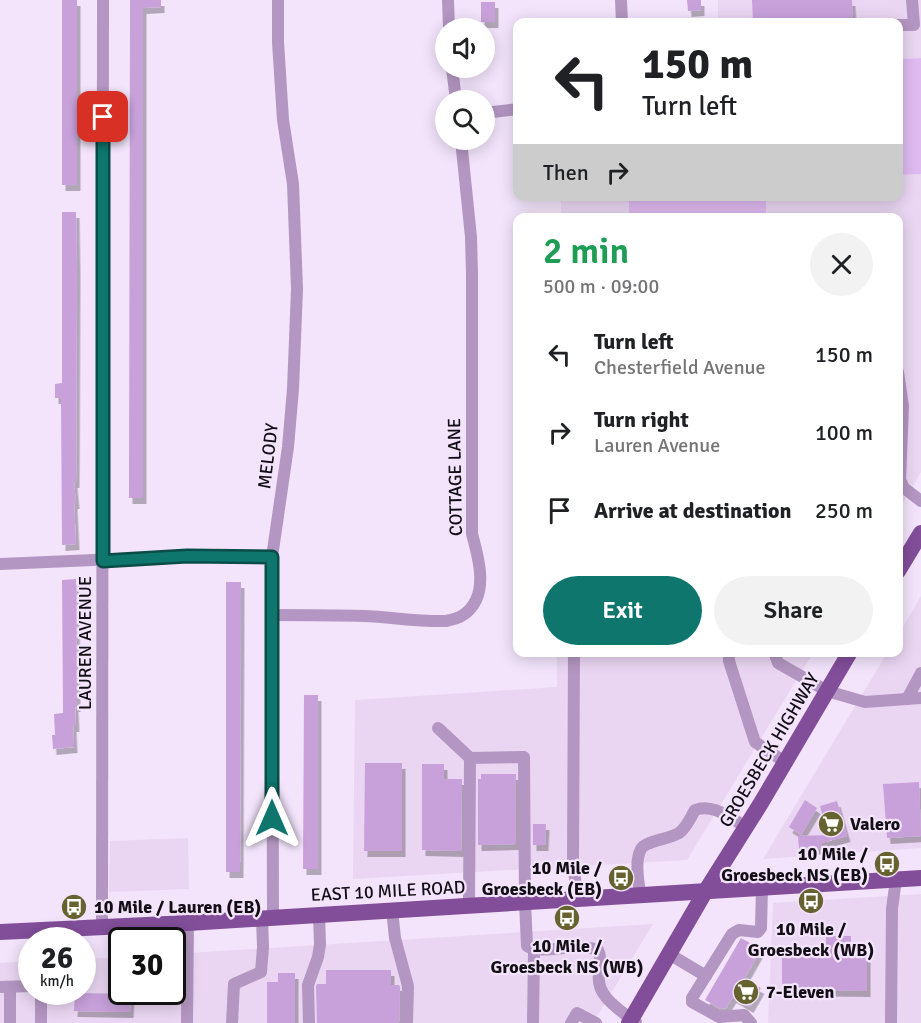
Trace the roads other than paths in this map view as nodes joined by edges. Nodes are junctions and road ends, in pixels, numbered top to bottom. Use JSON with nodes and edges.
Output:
{"nodes":[{"id":1,"x":103,"y":0,"type":"edge"},
{"id":2,"x":278,"y":0,"type":"edge"},
{"id":3,"x":448,"y":0,"type":"edge"},
{"id":4,"x":621,"y":0,"type":"edge"},
{"id":5,"x":912,"y":0,"type":"edge"},
{"id":6,"x":449,"y":18,"type":"edge"},
{"id":7,"x":622,"y":18,"type":"edge"},
{"id":8,"x":917,"y":24,"type":"edge"},
{"id":9,"x":513,"y":110,"type":"edge"},
{"id":10,"x":495,"y":112,"type":"edge"},
{"id":11,"x":462,"y":150,"type":"edge"},
{"id":12,"x":903,"y":486,"type":"edge"},
{"id":13,"x":921,"y":501,"type":"edge"},
{"id":14,"x":921,"y":533,"type":"edge"},
{"id":15,"x":272,"y":557,"type":"junction"},
{"id":16,"x":103,"y":561,"type":"junction"},
{"id":17,"x":903,"y":563,"type":"edge"},
{"id":18,"x":0,"y":564,"type":"edge"},
{"id":19,"x":272,"y":615,"type":"junction"},
{"id":20,"x":574,"y":657,"type":"edge"},
{"id":21,"x":729,"y":657,"type":"edge"},
{"id":22,"x":776,"y":657,"type":"edge"},
{"id":23,"x":847,"y":657,"type":"edge"},
{"id":24,"x":921,"y":673,"type":"edge"},
{"id":25,"x":828,"y":691,"type":"junction"},
{"id":26,"x":921,"y":698,"type":"edge"},
{"id":27,"x":907,"y":699,"type":"junction"},
{"id":28,"x":438,"y":728,"type":"dead end"},
{"id":29,"x":470,"y":758,"type":"junction"},
{"id":30,"x":785,"y":762,"type":"junction"},
{"id":31,"x":746,"y":827,"type":"junction"},
{"id":32,"x":921,"y":878,"type":"edge"},
{"id":33,"x":896,"y":879,"type":"junction"},
{"id":34,"x":762,"y":888,"type":"junction"},
{"id":35,"x":705,"y":892,"type":"junction"},
{"id":36,"x":640,"y":896,"type":"junction"},
{"id":37,"x":578,"y":899,"type":"junction"},
{"id":38,"x":525,"y":903,"type":"junction"},
{"id":39,"x":469,"y":906,"type":"junction"},
{"id":40,"x":392,"y":910,"type":"junction"},
{"id":41,"x":319,"y":915,"type":"junction"},
{"id":42,"x":267,"y":918,"type":"junction"},
{"id":43,"x":188,"y":923,"type":"junction"},
{"id":44,"x":102,"y":926,"type":"junction"},
{"id":45,"x":95,"y":927,"type":"edge"},
{"id":46,"x":0,"y":932,"type":"edge"},
{"id":47,"x":18,"y":933,"type":"edge"},
{"id":48,"x":534,"y":951,"type":"junction"},
{"id":49,"x":669,"y":954,"type":"junction"},
{"id":50,"x":706,"y":976,"type":"junction"},
{"id":51,"x":5,"y":987,"type":"edge"},
{"id":52,"x":41,"y":1005,"type":"edge"},
{"id":53,"x":632,"y":1022,"type":"edge"},
{"id":54,"x":10,"y":1023,"type":"edge"},
{"id":55,"x":41,"y":1023,"type":"edge"},
{"id":56,"x":187,"y":1023,"type":"edge"},
{"id":57,"x":232,"y":1023,"type":"edge"},
{"id":58,"x":309,"y":1023,"type":"edge"},
{"id":59,"x":407,"y":1023,"type":"edge"},
{"id":60,"x":532,"y":1023,"type":"edge"},
{"id":61,"x":571,"y":1023,"type":"edge"},
{"id":62,"x":596,"y":1023,"type":"edge"},
{"id":63,"x":751,"y":1023,"type":"edge"},
{"id":64,"x":891,"y":1023,"type":"edge"}],
"edges":[{"from":1,"to":16,"type":"street","name":"LAUREN AVENUE"},
{"from":2,"to":15,"type":"street","name":"MELODY"},
{"from":3,"to":6,"type":"street"},
{"from":4,"to":7,"type":"street"},
{"from":5,"to":8,"type":"street"},
{"from":9,"to":10,"type":"street"},
{"from":11,"to":19,"type":"street","name":"COTTAGE LANE"},
{"from":12,"to":13,"type":"street"},
{"from":14,"to":17,"type":"main road"},
{"from":15,"to":16,"type":"street"},
{"from":15,"to":19,"type":"street","name":"MELODY"},
{"from":16,"to":18,"type":"street"},
{"from":16,"to":44,"type":"street","name":"LAUREN AVENUE"},
{"from":19,"to":42,"type":"street","name":"MELODY"},
{"from":20,"to":37,"type":"street"},
{"from":21,"to":30,"type":"street"},
{"from":22,"to":25,"type":"street"},
{"from":23,"to":25,"type":"main road","name":"GROESBECK HIGHWAY"},
{"from":24,"to":27,"type":"street"},
{"from":25,"to":27,"type":"street"},
{"from":25,"to":30,"type":"main road","name":"GROESBECK HIGHWAY"},
{"from":26,"to":27,"type":"street"},
{"from":28,"to":29,"type":"street"},
{"from":29,"to":38,"type":"street"},
{"from":29,"to":39,"type":"street"},
{"from":30,"to":31,"type":"main road","name":"GROESBECK HIGHWAY"},
{"from":31,"to":35,"type":"main road","name":"GROESBECK HIGHWAY"},
{"from":31,"to":36,"type":"street"},
{"from":32,"to":33,"type":"main road","name":"EAST 10 MILE ROAD"},
{"from":33,"to":34,"type":"main road","name":"EAST 10 MILE ROAD"},
{"from":33,"to":64,"type":"street"},
{"from":34,"to":35,"type":"main road","name":"EAST 10 MILE ROAD"},
{"from":34,"to":50,"type":"street"},
{"from":35,"to":36,"type":"main road","name":"EAST 10 MILE ROAD"},
{"from":35,"to":49,"type":"main road","name":"GROESBECK HIGHWAY"},
{"from":36,"to":37,"type":"main road","name":"EAST 10 MILE ROAD"},
{"from":37,"to":38,"type":"main road","name":"EAST 10 MILE ROAD"},
{"from":38,"to":39,"type":"main road","name":"EAST 10 MILE ROAD"},
{"from":38,"to":48,"type":"street"},
{"from":39,"to":40,"type":"main road","name":"EAST 10 MILE ROAD"},
{"from":40,"to":41,"type":"main road","name":"EAST 10 MILE ROAD"},
{"from":40,"to":59,"type":"street"},
{"from":41,"to":42,"type":"main road","name":"EAST 10 MILE ROAD"},
{"from":41,"to":58,"type":"street"},
{"from":42,"to":43,"type":"main road","name":"EAST 10 MILE ROAD"},
{"from":42,"to":57,"type":"street","name":"MELODY"},
{"from":43,"to":44,"type":"main road","name":"EAST 10 MILE ROAD"},
{"from":43,"to":56,"type":"street"},
{"from":44,"to":45,"type":"main road","name":"EAST 10 MILE ROAD"},
{"from":46,"to":47,"type":"main road","name":"EAST 10 MILE ROAD"},
{"from":48,"to":53,"type":"street"},
{"from":48,"to":60,"type":"street"},
{"from":49,"to":50,"type":"street"},
{"from":49,"to":53,"type":"main road","name":"GROESBECK HIGHWAY"},
{"from":50,"to":63,"type":"street"},
{"from":51,"to":54,"type":"street"},
{"from":52,"to":55,"type":"street"},
{"from":61,"to":62,"type":"street"}]}
